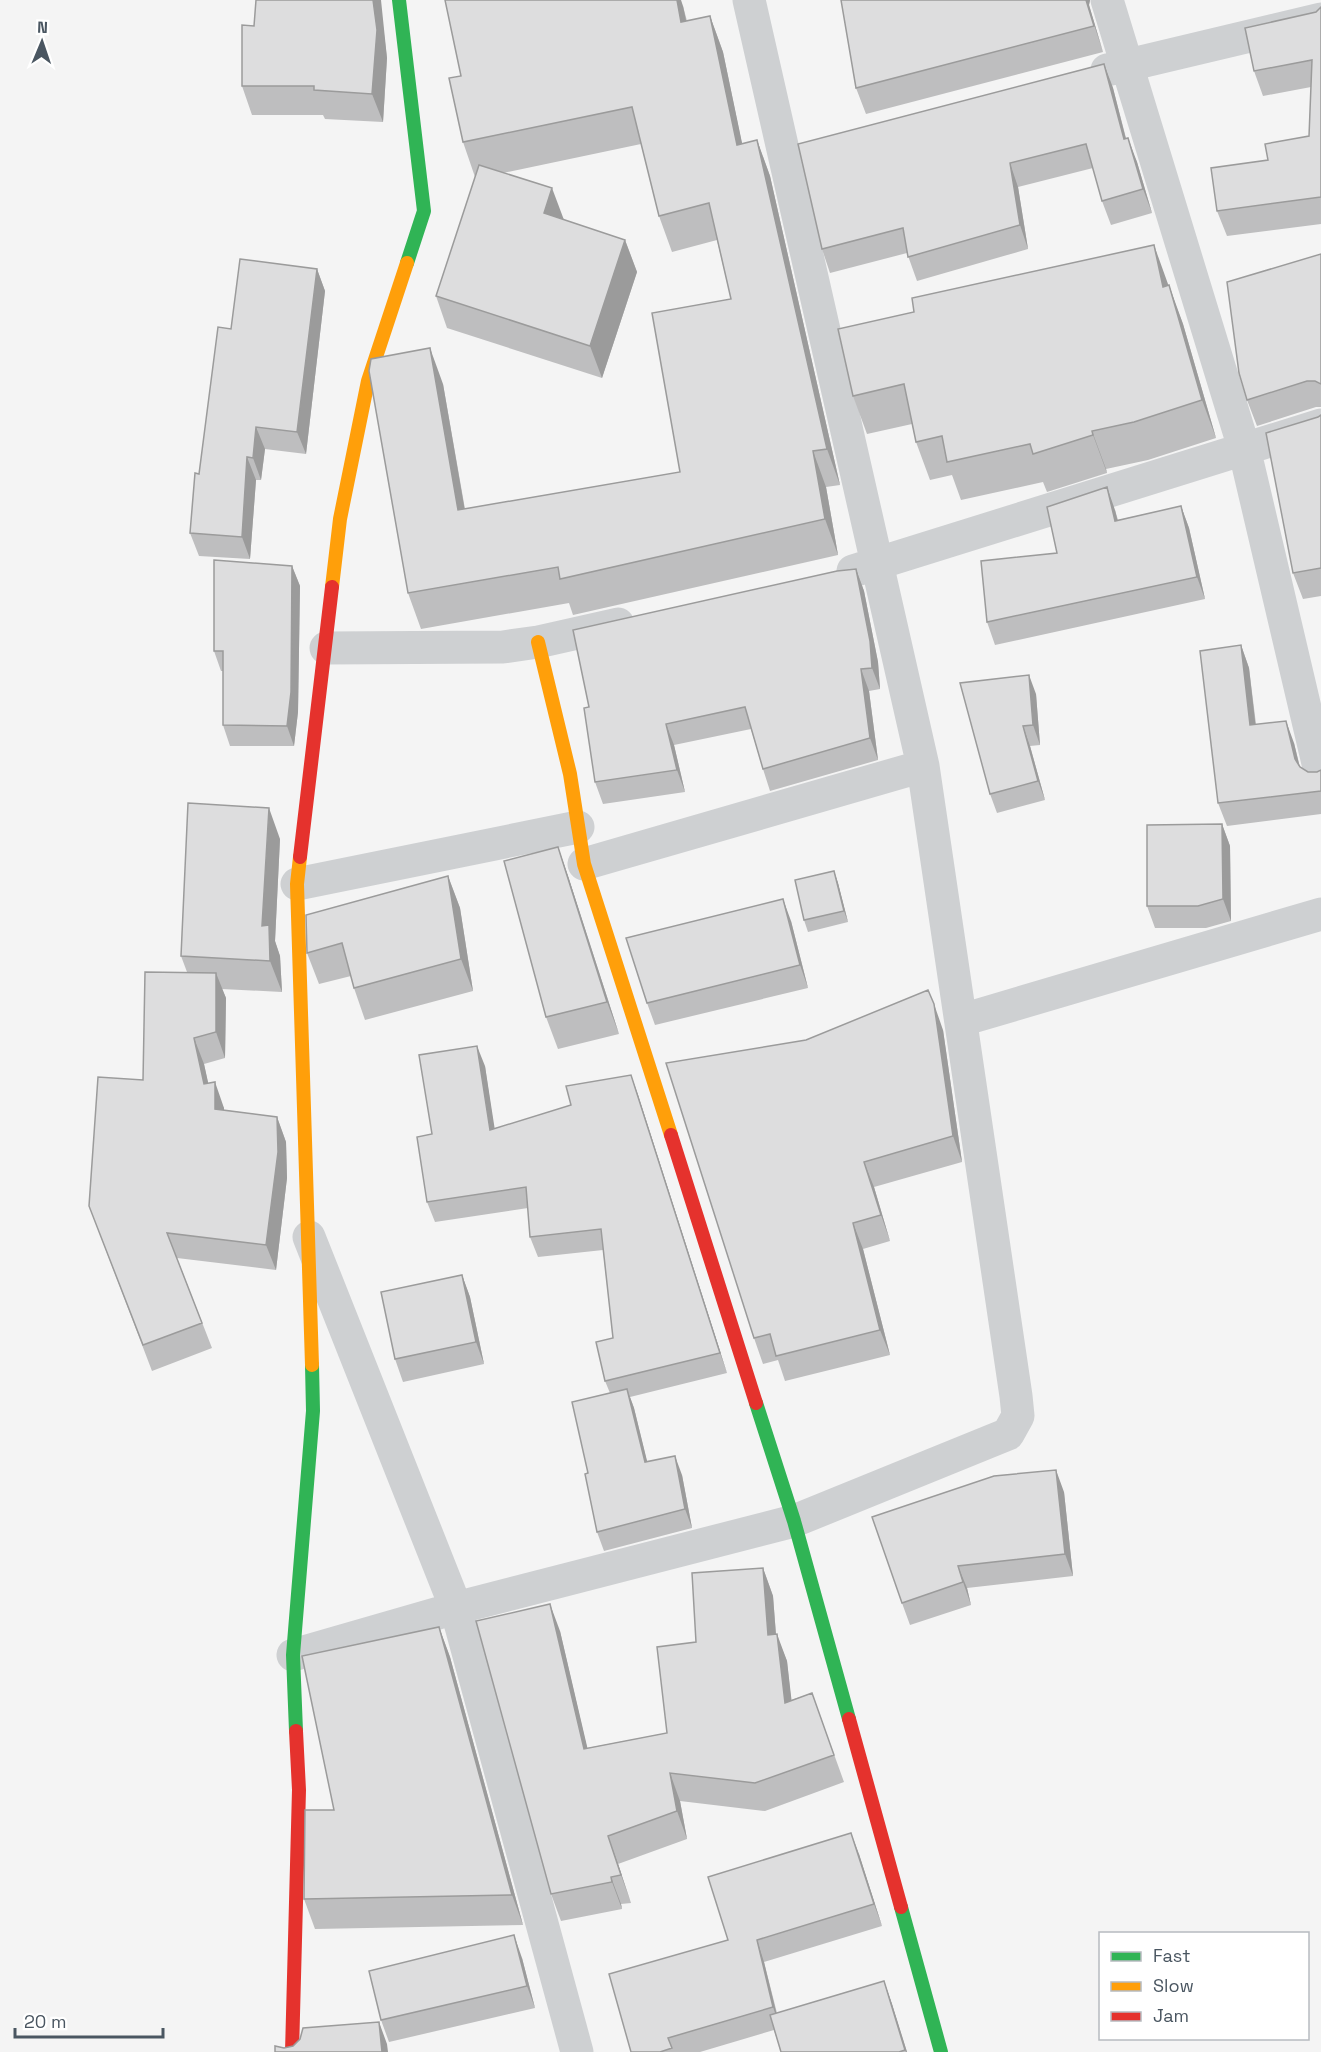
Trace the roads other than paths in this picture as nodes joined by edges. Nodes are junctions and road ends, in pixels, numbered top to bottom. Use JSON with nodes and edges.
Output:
{"nodes":[{"id":1,"x":399,"y":0,"type":"edge"},
{"id":2,"x":749,"y":0,"type":"edge"},
{"id":3,"x":1107,"y":0,"type":"edge"},
{"id":4,"x":1321,"y":19,"type":"edge"},
{"id":5,"x":1127,"y":65,"type":"junction"},
{"id":6,"x":1081,"y":77,"type":"edge"},
{"id":7,"x":818,"y":146,"type":"edge"},
{"id":8,"x":784,"y":155,"type":"junction"},
{"id":9,"x":1321,"y":425,"type":"edge"},
{"id":10,"x":1244,"y":448,"type":"junction"},
{"id":11,"x":875,"y":566,"type":"junction"},
{"id":12,"x":829,"y":576,"type":"edge"},
{"id":13,"x":643,"y":618,"type":"edge"},
{"id":14,"x":538,"y":642,"type":"junction"},
{"id":15,"x":326,"y":648,"type":"junction"},
{"id":16,"x":923,"y":766,"type":"junction"},
{"id":17,"x":1321,"y":776,"type":"edge"},
{"id":18,"x":578,"y":827,"type":"junction"},
{"id":19,"x":584,"y":864,"type":"junction"},
{"id":20,"x":297,"y":884,"type":"junction"},
{"id":21,"x":1321,"y":914,"type":"edge"},
{"id":22,"x":962,"y":1020,"type":"junction"},
{"id":23,"x":306,"y":1230,"type":"junction"},
{"id":24,"x":794,"y":1521,"type":"junction"},
{"id":25,"x":456,"y":1608,"type":"junction"},
{"id":26,"x":293,"y":1655,"type":"junction"},
{"id":27,"x":292,"y":2052,"type":"edge"},
{"id":28,"x":577,"y":2052,"type":"edge"},
{"id":29,"x":941,"y":2052,"type":"edge"}],
"edges":[{"from":1,"to":15,"type":"street"},
{"from":2,"to":8,"type":"street"},
{"from":3,"to":5,"type":"street"},
{"from":4,"to":5,"type":"street"},
{"from":5,"to":6,"type":"street"},
{"from":5,"to":10,"type":"street"},
{"from":7,"to":8,"type":"street"},
{"from":8,"to":11,"type":"street"},
{"from":9,"to":10,"type":"street"},
{"from":10,"to":11,"type":"street"},
{"from":10,"to":17,"type":"street"},
{"from":11,"to":12,"type":"street"},
{"from":11,"to":16,"type":"street"},
{"from":13,"to":14,"type":"street"},
{"from":14,"to":15,"type":"street"},
{"from":14,"to":18,"type":"street"},
{"from":15,"to":20,"type":"street"},
{"from":16,"to":19,"type":"street"},
{"from":16,"to":22,"type":"street"},
{"from":18,"to":19,"type":"street"},
{"from":18,"to":20,"type":"street"},
{"from":19,"to":24,"type":"street"},
{"from":20,"to":23,"type":"street"},
{"from":21,"to":22,"type":"street"},
{"from":22,"to":24,"type":"street"},
{"from":23,"to":25,"type":"street"},
{"from":23,"to":26,"type":"street"},
{"from":24,"to":25,"type":"street"},
{"from":24,"to":29,"type":"street"},
{"from":25,"to":26,"type":"street"},
{"from":25,"to":28,"type":"street"},
{"from":26,"to":27,"type":"street"}]}
